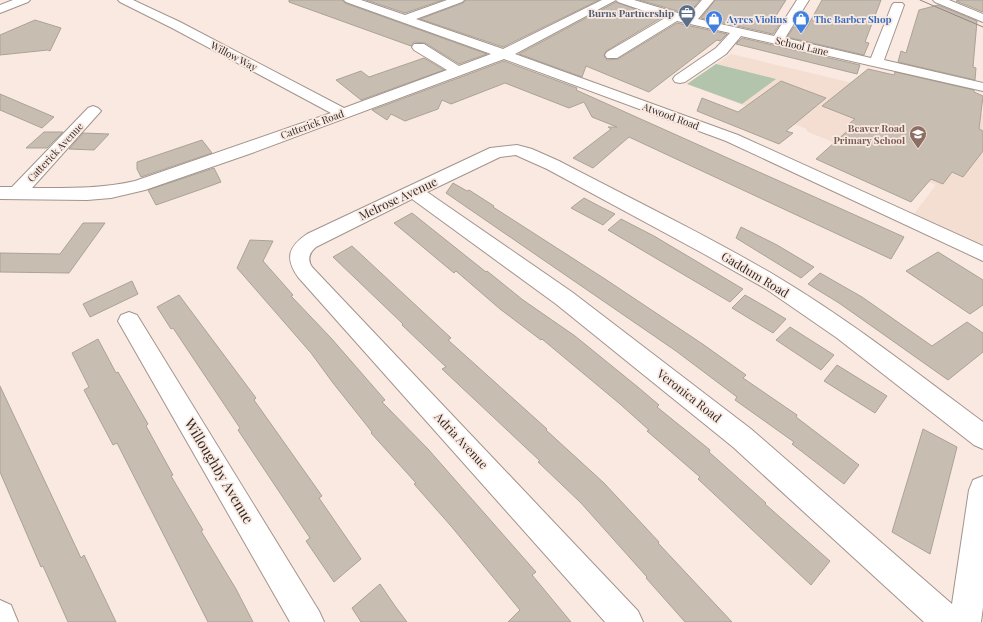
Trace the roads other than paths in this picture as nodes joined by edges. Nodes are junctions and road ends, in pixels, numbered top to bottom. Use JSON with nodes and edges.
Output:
{"nodes":[{"id":1,"x":24,"y":0,"type":"edge"},
{"id":2,"x":124,"y":0,"type":"edge"},
{"id":3,"x":350,"y":0,"type":"edge"},
{"id":4,"x":458,"y":0,"type":"edge"},
{"id":5,"x":611,"y":0,"type":"edge"},
{"id":6,"x":622,"y":0,"type":"edge"},
{"id":7,"x":708,"y":0,"type":"edge"},
{"id":8,"x":802,"y":0,"type":"edge"},
{"id":9,"x":939,"y":0,"type":"edge"},
{"id":10,"x":898,"y":5,"type":"dead end"},
{"id":11,"x":0,"y":9,"type":"edge"},
{"id":12,"x":675,"y":17,"type":"junction"},
{"id":13,"x":983,"y":18,"type":"edge"},
{"id":14,"x":405,"y":19,"type":"junction"},
{"id":15,"x":690,"y":21,"type":"junction"},
{"id":16,"x":738,"y":32,"type":"junction"},
{"id":17,"x":777,"y":41,"type":"junction"},
{"id":18,"x":419,"y":48,"type":"dead end"},
{"id":19,"x":504,"y":54,"type":"junction"},
{"id":20,"x":612,"y":55,"type":"dead end"},
{"id":21,"x":876,"y":63,"type":"junction"},
{"id":22,"x":458,"y":71,"type":"junction"},
{"id":23,"x":680,"y":79,"type":"dead end"},
{"id":24,"x":983,"y":87,"type":"edge"},
{"id":25,"x":93,"y":111,"type":"dead end"},
{"id":26,"x":343,"y":113,"type":"junction"},
{"id":27,"x":505,"y":150,"type":"joint"},
{"id":28,"x":414,"y":192,"type":"junction"},
{"id":29,"x":17,"y":193,"type":"junction"},
{"id":30,"x":0,"y":194,"type":"edge"},
{"id":31,"x":983,"y":254,"type":"edge"},
{"id":32,"x":299,"y":258,"type":"joint"},
{"id":33,"x":130,"y":321,"type":"dead end"},
{"id":34,"x":983,"y":437,"type":"edge"},
{"id":35,"x":983,"y":490,"type":"edge"},
{"id":36,"x":978,"y":570,"type":"edge"},
{"id":37,"x":0,"y":616,"type":"edge"},
{"id":38,"x":2,"y":622,"type":"edge"},
{"id":39,"x":308,"y":622,"type":"edge"},
{"id":40,"x":627,"y":622,"type":"edge"},
{"id":41,"x":948,"y":622,"type":"edge"},
{"id":42,"x":966,"y":622,"type":"edge"}],
"edges":[{"from":1,"to":11,"type":"street"},
{"from":2,"to":26,"type":"street","name":"Willow Way"},
{"from":3,"to":14,"type":"street","name":"Atwood Road"},
{"from":4,"to":14,"type":"street"},
{"from":5,"to":19,"type":"street","name":"Catterick Road"},
{"from":6,"to":12,"type":"street","name":"School Lane"},
{"from":7,"to":15,"type":"street"},
{"from":8,"to":17,"type":"street"},
{"from":9,"to":13,"type":"street"},
{"from":10,"to":21,"type":"street"},
{"from":12,"to":15,"type":"street","name":"School Lane"},
{"from":12,"to":20,"type":"street"},
{"from":14,"to":19,"type":"street","name":"Atwood Road"},
{"from":15,"to":16,"type":"street","name":"School Lane"},
{"from":16,"to":17,"type":"street","name":"School Lane"},
{"from":16,"to":23,"type":"street"},
{"from":17,"to":21,"type":"street","name":"School Lane"},
{"from":18,"to":22,"type":"street"},
{"from":19,"to":22,"type":"street","name":"Catterick Road"},
{"from":19,"to":31,"type":"street","name":"Atwood Road"},
{"from":21,"to":24,"type":"street","name":"School Lane"},
{"from":22,"to":26,"type":"street","name":"Catterick Road"},
{"from":25,"to":29,"type":"street","name":"Catterick Avenue"},
{"from":26,"to":29,"type":"street","name":"Catterick Road"},
{"from":27,"to":28,"type":"street","name":"Melrose Avenue"},
{"from":27,"to":34,"type":"street","name":"Gaddum Road"},
{"from":28,"to":32,"type":"street","name":"Melrose Avenue"},
{"from":28,"to":41,"type":"street","name":"Veronica Road"},
{"from":29,"to":30,"type":"street","name":"Catterick Road"},
{"from":32,"to":40,"type":"street","name":"Adria Avenue"},
{"from":33,"to":39,"type":"street","name":"Willoughby Avenue"},
{"from":35,"to":36,"type":"street"},
{"from":36,"to":42,"type":"street"},
{"from":37,"to":38,"type":"street"}]}
